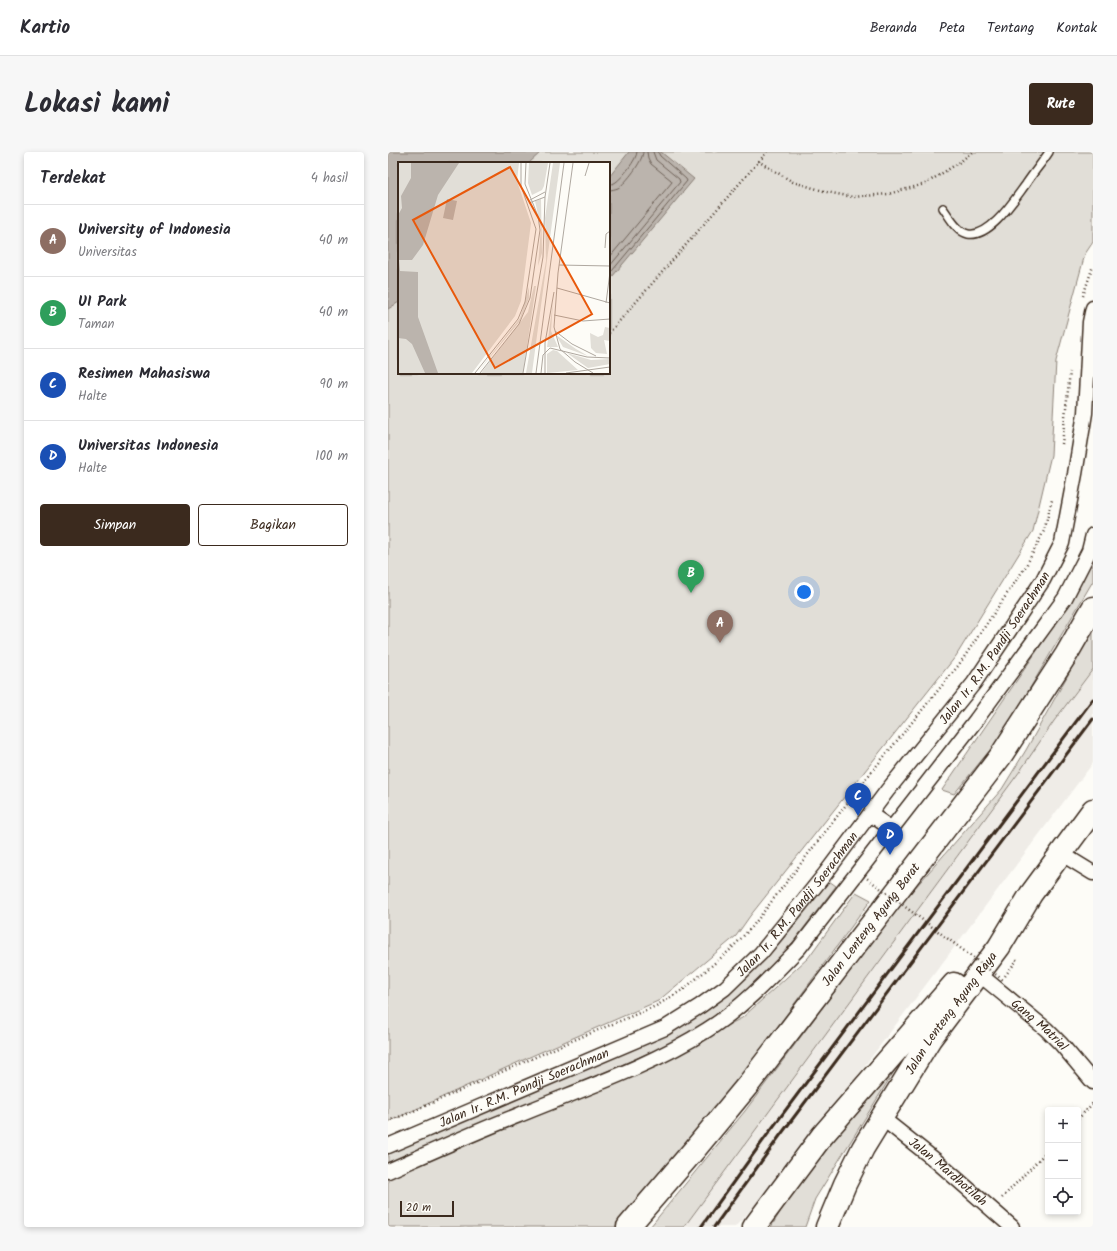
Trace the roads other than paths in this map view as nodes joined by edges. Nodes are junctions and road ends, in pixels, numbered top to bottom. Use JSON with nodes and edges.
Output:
{"nodes":[{"id":1,"x":1049,"y":152,"type":"edge"},
{"id":2,"x":943,"y":208,"type":"dead end"},
{"id":3,"x":1093,"y":308,"type":"edge"},
{"id":4,"x":1090,"y":396,"type":"edge"},
{"id":5,"x":1089,"y":414,"type":"edge"},
{"id":6,"x":1093,"y":535,"type":"edge"},
{"id":7,"x":1093,"y":608,"type":"edge"},
{"id":8,"x":1093,"y":810,"type":"edge"},
{"id":9,"x":870,"y":814,"type":"junction"},
{"id":10,"x":892,"y":829,"type":"junction"},
{"id":11,"x":1062,"y":854,"type":"junction"},
{"id":12,"x":1093,"y":872,"type":"edge"},
{"id":13,"x":1031,"y":894,"type":"junction"},
{"id":14,"x":979,"y":974,"type":"junction"},
{"id":15,"x":1093,"y":1082,"type":"edge"},
{"id":16,"x":882,"y":1118,"type":"junction"},
{"id":17,"x":388,"y":1146,"type":"edge"},
{"id":18,"x":388,"y":1171,"type":"edge"},
{"id":19,"x":836,"y":1204,"type":"junction"},
{"id":20,"x":628,"y":1227,"type":"edge"},
{"id":21,"x":754,"y":1227,"type":"edge"},
{"id":22,"x":827,"y":1227,"type":"edge"},
{"id":23,"x":843,"y":1227,"type":"edge"},
{"id":24,"x":1012,"y":1227,"type":"edge"}],
"edges":[{"from":1,"to":2,"type":"lane"},
{"from":3,"to":4,"type":"street","name":"Jalan Ir. R.M. Pandji Soerachman"},
{"from":4,"to":5,"type":"street","name":"Jalan Ir. R.M. Pandji Soerachman"},
{"from":5,"to":9,"type":"street","name":"Jalan Ir. R.M. Pandji Soerachman"},
{"from":6,"to":10,"type":"street","name":"Jalan Ir. R.M. Pandji Soerachman"},
{"from":7,"to":20,"type":"main road","name":"Jalan Lenteng Agung Barat"},
{"from":8,"to":11,"type":"main road","name":"Jalan Lenteng Agung Raya"},
{"from":9,"to":10,"type":"street"},
{"from":9,"to":17,"type":"street","name":"Jalan Ir. R.M. Pandji Soerachman"},
{"from":10,"to":18,"type":"street","name":"Jalan Ir. R.M. Pandji Soerachman"},
{"from":11,"to":12,"type":"street"},
{"from":11,"to":13,"type":"main road","name":"Jalan Lenteng Agung Raya"},
{"from":13,"to":14,"type":"main road","name":"Jalan Lenteng Agung Raya"},
{"from":13,"to":21,"type":"main road"},
{"from":14,"to":15,"type":"street","name":"Gang Matrial"},
{"from":14,"to":16,"type":"main road","name":"Jalan Lenteng Agung Raya"},
{"from":16,"to":19,"type":"main road","name":"Jalan Lenteng Agung Raya"},
{"from":16,"to":24,"type":"street","name":"Jalan Mardhotilah"},
{"from":19,"to":22,"type":"main road","name":"Jalan Lenteng Agung Raya"},
{"from":19,"to":23,"type":"main road"}]}
